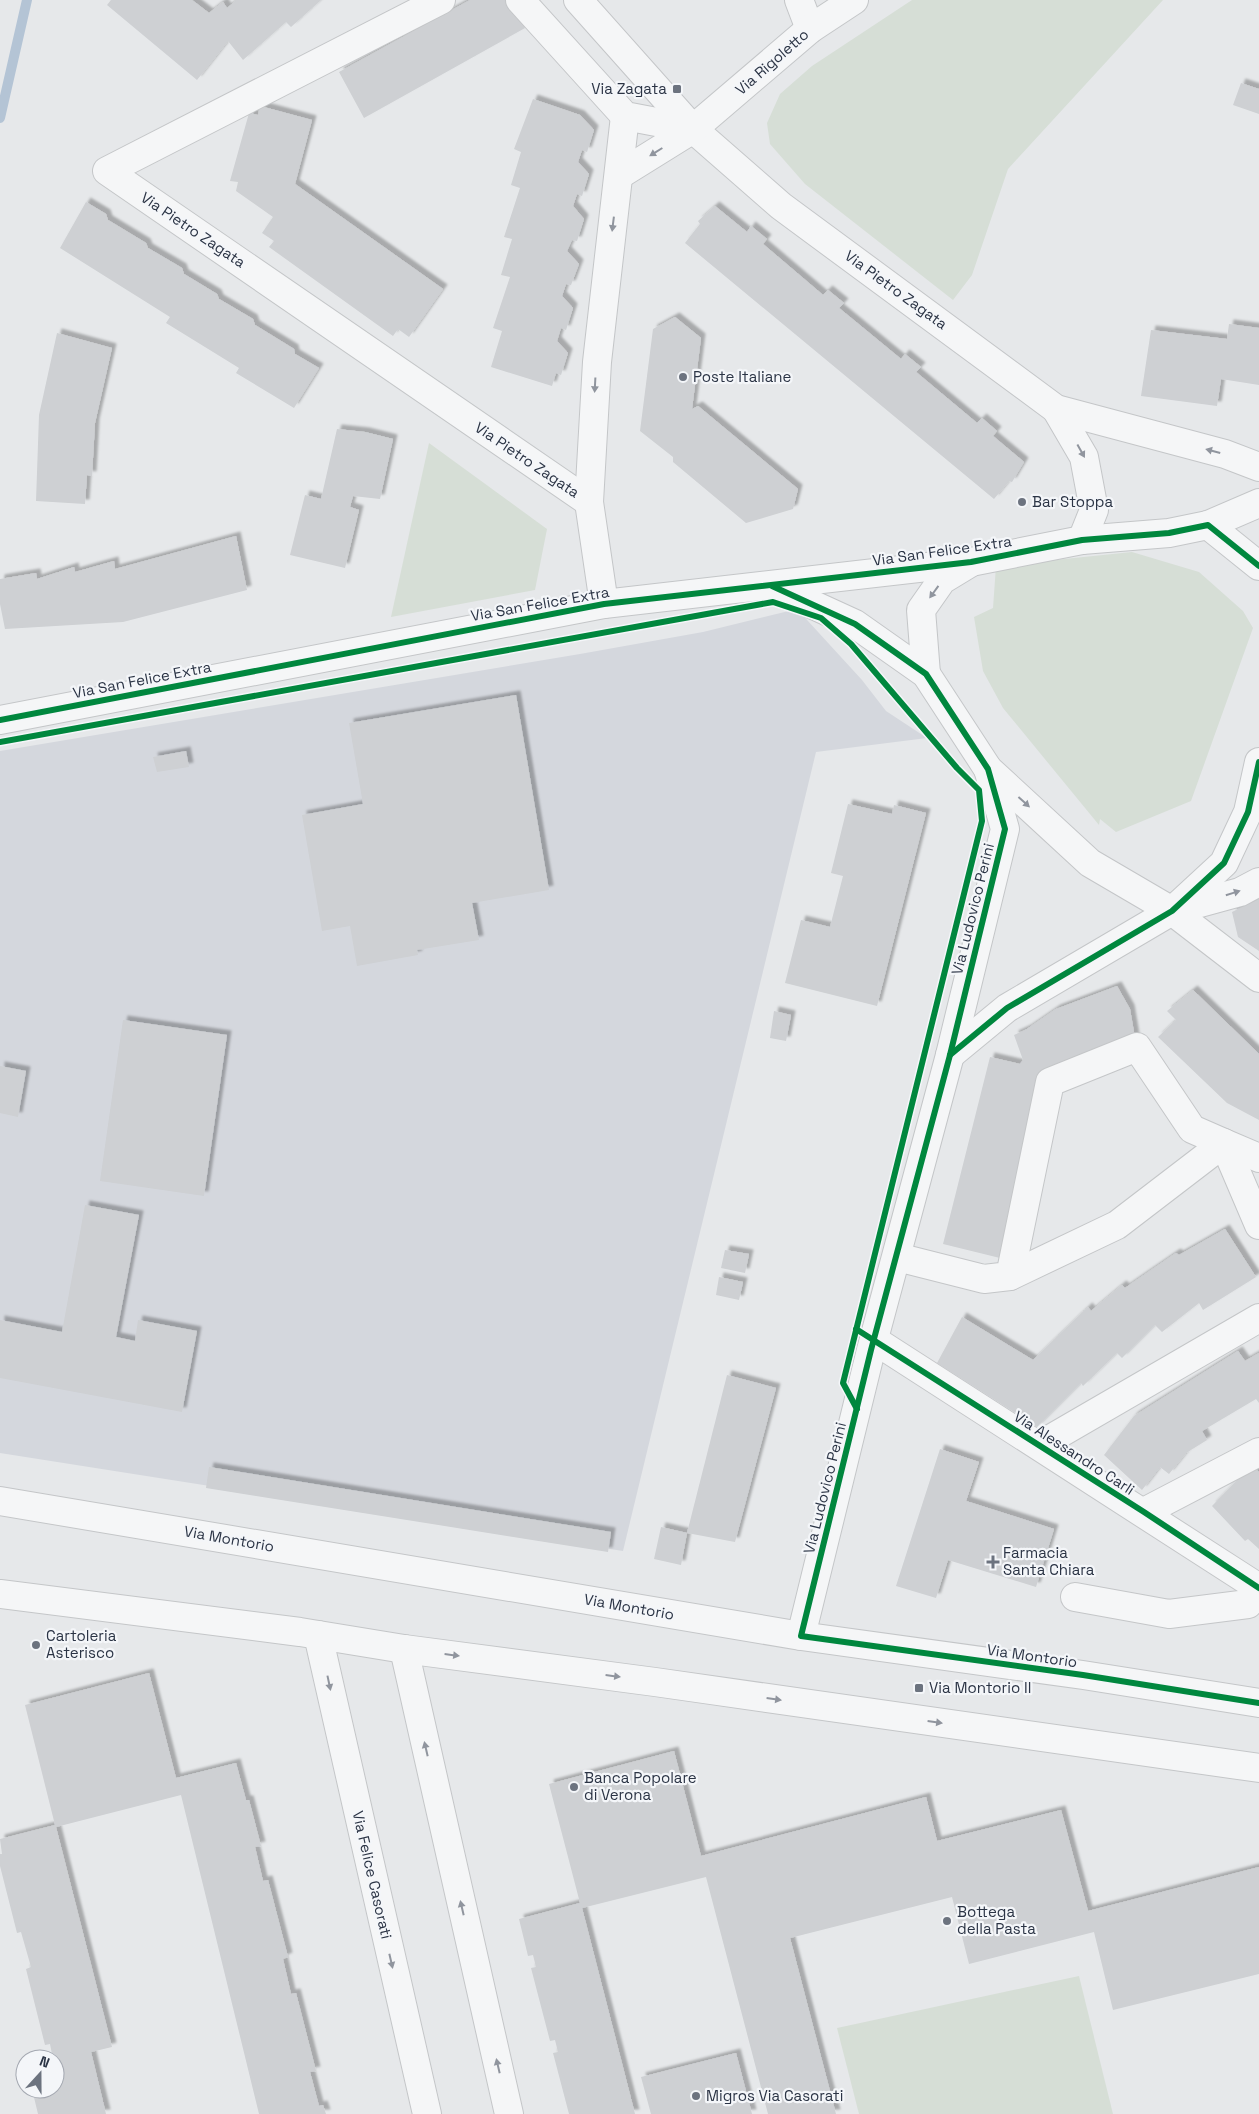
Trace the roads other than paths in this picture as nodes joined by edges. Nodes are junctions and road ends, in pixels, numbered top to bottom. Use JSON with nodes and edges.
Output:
{"nodes":[{"id":1,"x":441,"y":0,"type":"edge"},
{"id":2,"x":520,"y":0,"type":"edge"},
{"id":3,"x":578,"y":0,"type":"edge"},
{"id":4,"x":799,"y":0,"type":"edge"},
{"id":5,"x":854,"y":0,"type":"edge"},
{"id":6,"x":810,"y":29,"type":"junction"},
{"id":7,"x":625,"y":116,"type":"junction"},
{"id":8,"x":693,"y":129,"type":"junction"},
{"id":9,"x":619,"y":175,"type":"junction"},
{"id":10,"x":1056,"y":409,"type":"junction"},
{"id":11,"x":1259,"y":467,"type":"edge"},
{"id":12,"x":589,"y":502,"type":"junction"},
{"id":13,"x":1259,"y":503,"type":"edge"},
{"id":14,"x":1208,"y":525,"type":"junction"},
{"id":15,"x":1082,"y":540,"type":"junction"},
{"id":16,"x":972,"y":562,"type":"junction"},
{"id":17,"x":1259,"y":566,"type":"edge"},
{"id":18,"x":772,"y":586,"type":"junction"},
{"id":19,"x":604,"y":604,"type":"junction"},
{"id":20,"x":926,"y":674,"type":"junction"},
{"id":21,"x":0,"y":720,"type":"edge"},
{"id":22,"x":1259,"y":762,"type":"edge"},
{"id":23,"x":988,"y":769,"type":"junction"},
{"id":24,"x":1259,"y":882,"type":"edge"},
{"id":25,"x":1172,"y":911,"type":"junction"},
{"id":26,"x":1259,"y":978,"type":"edge"},
{"id":27,"x":950,"y":1055,"type":"junction"},
{"id":28,"x":1224,"y":1143,"type":"junction"},
{"id":29,"x":1259,"y":1158,"type":"edge"},
{"id":30,"x":1259,"y":1225,"type":"edge"},
{"id":31,"x":897,"y":1257,"type":"junction"},
{"id":32,"x":1010,"y":1276,"type":"junction"},
{"id":33,"x":1259,"y":1318,"type":"edge"},
{"id":34,"x":874,"y":1340,"type":"junction"},
{"id":35,"x":1040,"y":1445,"type":"junction"},
{"id":36,"x":1259,"y":1452,"type":"edge"},
{"id":37,"x":0,"y":1500,"type":"edge"},
{"id":38,"x":1144,"y":1512,"type":"junction"},
{"id":39,"x":1259,"y":1588,"type":"edge"},
{"id":40,"x":0,"y":1594,"type":"edge"},
{"id":41,"x":1075,"y":1597,"type":"dead end"},
{"id":42,"x":318,"y":1635,"type":"junction"},
{"id":43,"x":801,"y":1636,"type":"junction"},
{"id":44,"x":404,"y":1649,"type":"junction"},
{"id":45,"x":1259,"y":1703,"type":"edge"},
{"id":46,"x":1259,"y":1768,"type":"edge"},
{"id":47,"x":427,"y":2114,"type":"edge"},
{"id":48,"x":509,"y":2114,"type":"edge"}],
"edges":[{"from":1,"to":12,"type":"street","name":"Via Pietro Zagata"},
{"from":2,"to":7,"type":"street"},
{"from":3,"to":8,"type":"street","name":"Via Pietro Zagata"},
{"from":4,"to":6,"type":"street"},
{"from":5,"to":6,"type":"street","name":"Via Rigoletto"},
{"from":6,"to":8,"type":"street","name":"Via Rigoletto"},
{"from":7,"to":8,"type":"street"},
{"from":7,"to":9,"type":"street","name":"Via Pietro Zagata"},
{"from":8,"to":9,"type":"street","one_way":true},
{"from":8,"to":10,"type":"street","name":"Via Pietro Zagata"},
{"from":9,"to":12,"type":"street","name":"Via Pietro Zagata","one_way":true},
{"from":11,"to":10,"type":"street","name":"Via Pietro Zagata","one_way":true},
{"from":10,"to":15,"type":"street","name":"Via Pietro Zagata","one_way":true},
{"from":12,"to":19,"type":"street","name":"Via Pietro Zagata"},
{"from":13,"to":14,"type":"street","name":"Via San Felice Extra"},
{"from":14,"to":15,"type":"street","name":"Via San Felice Extra"},
{"from":14,"to":17,"type":"street"},
{"from":15,"to":16,"type":"street","name":"Via San Felice Extra"},
{"from":16,"to":18,"type":"street","name":"Via San Felice Extra"},
{"from":16,"to":20,"type":"street","one_way":true},
{"from":18,"to":19,"type":"street","name":"Via San Felice Extra"},
{"from":18,"to":20,"type":"street"},
{"from":19,"to":21,"type":"street","name":"Via San Felice Extra"},
{"from":20,"to":23,"type":"street"},
{"from":22,"to":25,"type":"street"},
{"from":23,"to":25,"type":"street","one_way":true},
{"from":23,"to":27,"type":"street","name":"Via Ludovico Perini"},
{"from":25,"to":24,"type":"street","one_way":true},
{"from":25,"to":26,"type":"street"},
{"from":25,"to":27,"type":"street"},
{"from":27,"to":31,"type":"street","name":"Via Ludovico Perini"},
{"from":28,"to":29,"type":"street"},
{"from":28,"to":30,"type":"street"},
{"from":28,"to":32,"type":"street"},
{"from":28,"to":32,"type":"street"},
{"from":31,"to":32,"type":"street"},
{"from":31,"to":34,"type":"street","name":"Via Ludovico Perini"},
{"from":33,"to":35,"type":"street","name":"Via Alessandro Carli"},
{"from":34,"to":35,"type":"street","name":"Via Alessandro Carli"},
{"from":34,"to":43,"type":"street","name":"Via Ludovico Perini"},
{"from":35,"to":38,"type":"street","name":"Via Alessandro Carli"},
{"from":36,"to":38,"type":"street","name":"Via Alessandro Carli"},
{"from":37,"to":43,"type":"street","name":"Via Montorio"},
{"from":38,"to":39,"type":"street","name":"Via Alessandro Carli"},
{"from":39,"to":41,"type":"street"},
{"from":40,"to":42,"type":"street"},
{"from":42,"to":44,"type":"street"},
{"from":42,"to":47,"type":"street","name":"Via Felice Casorati","one_way":true},
{"from":43,"to":45,"type":"street","name":"Via Montorio"},
{"from":44,"to":46,"type":"street","one_way":true},
{"from":48,"to":44,"type":"street","one_way":true}]}
